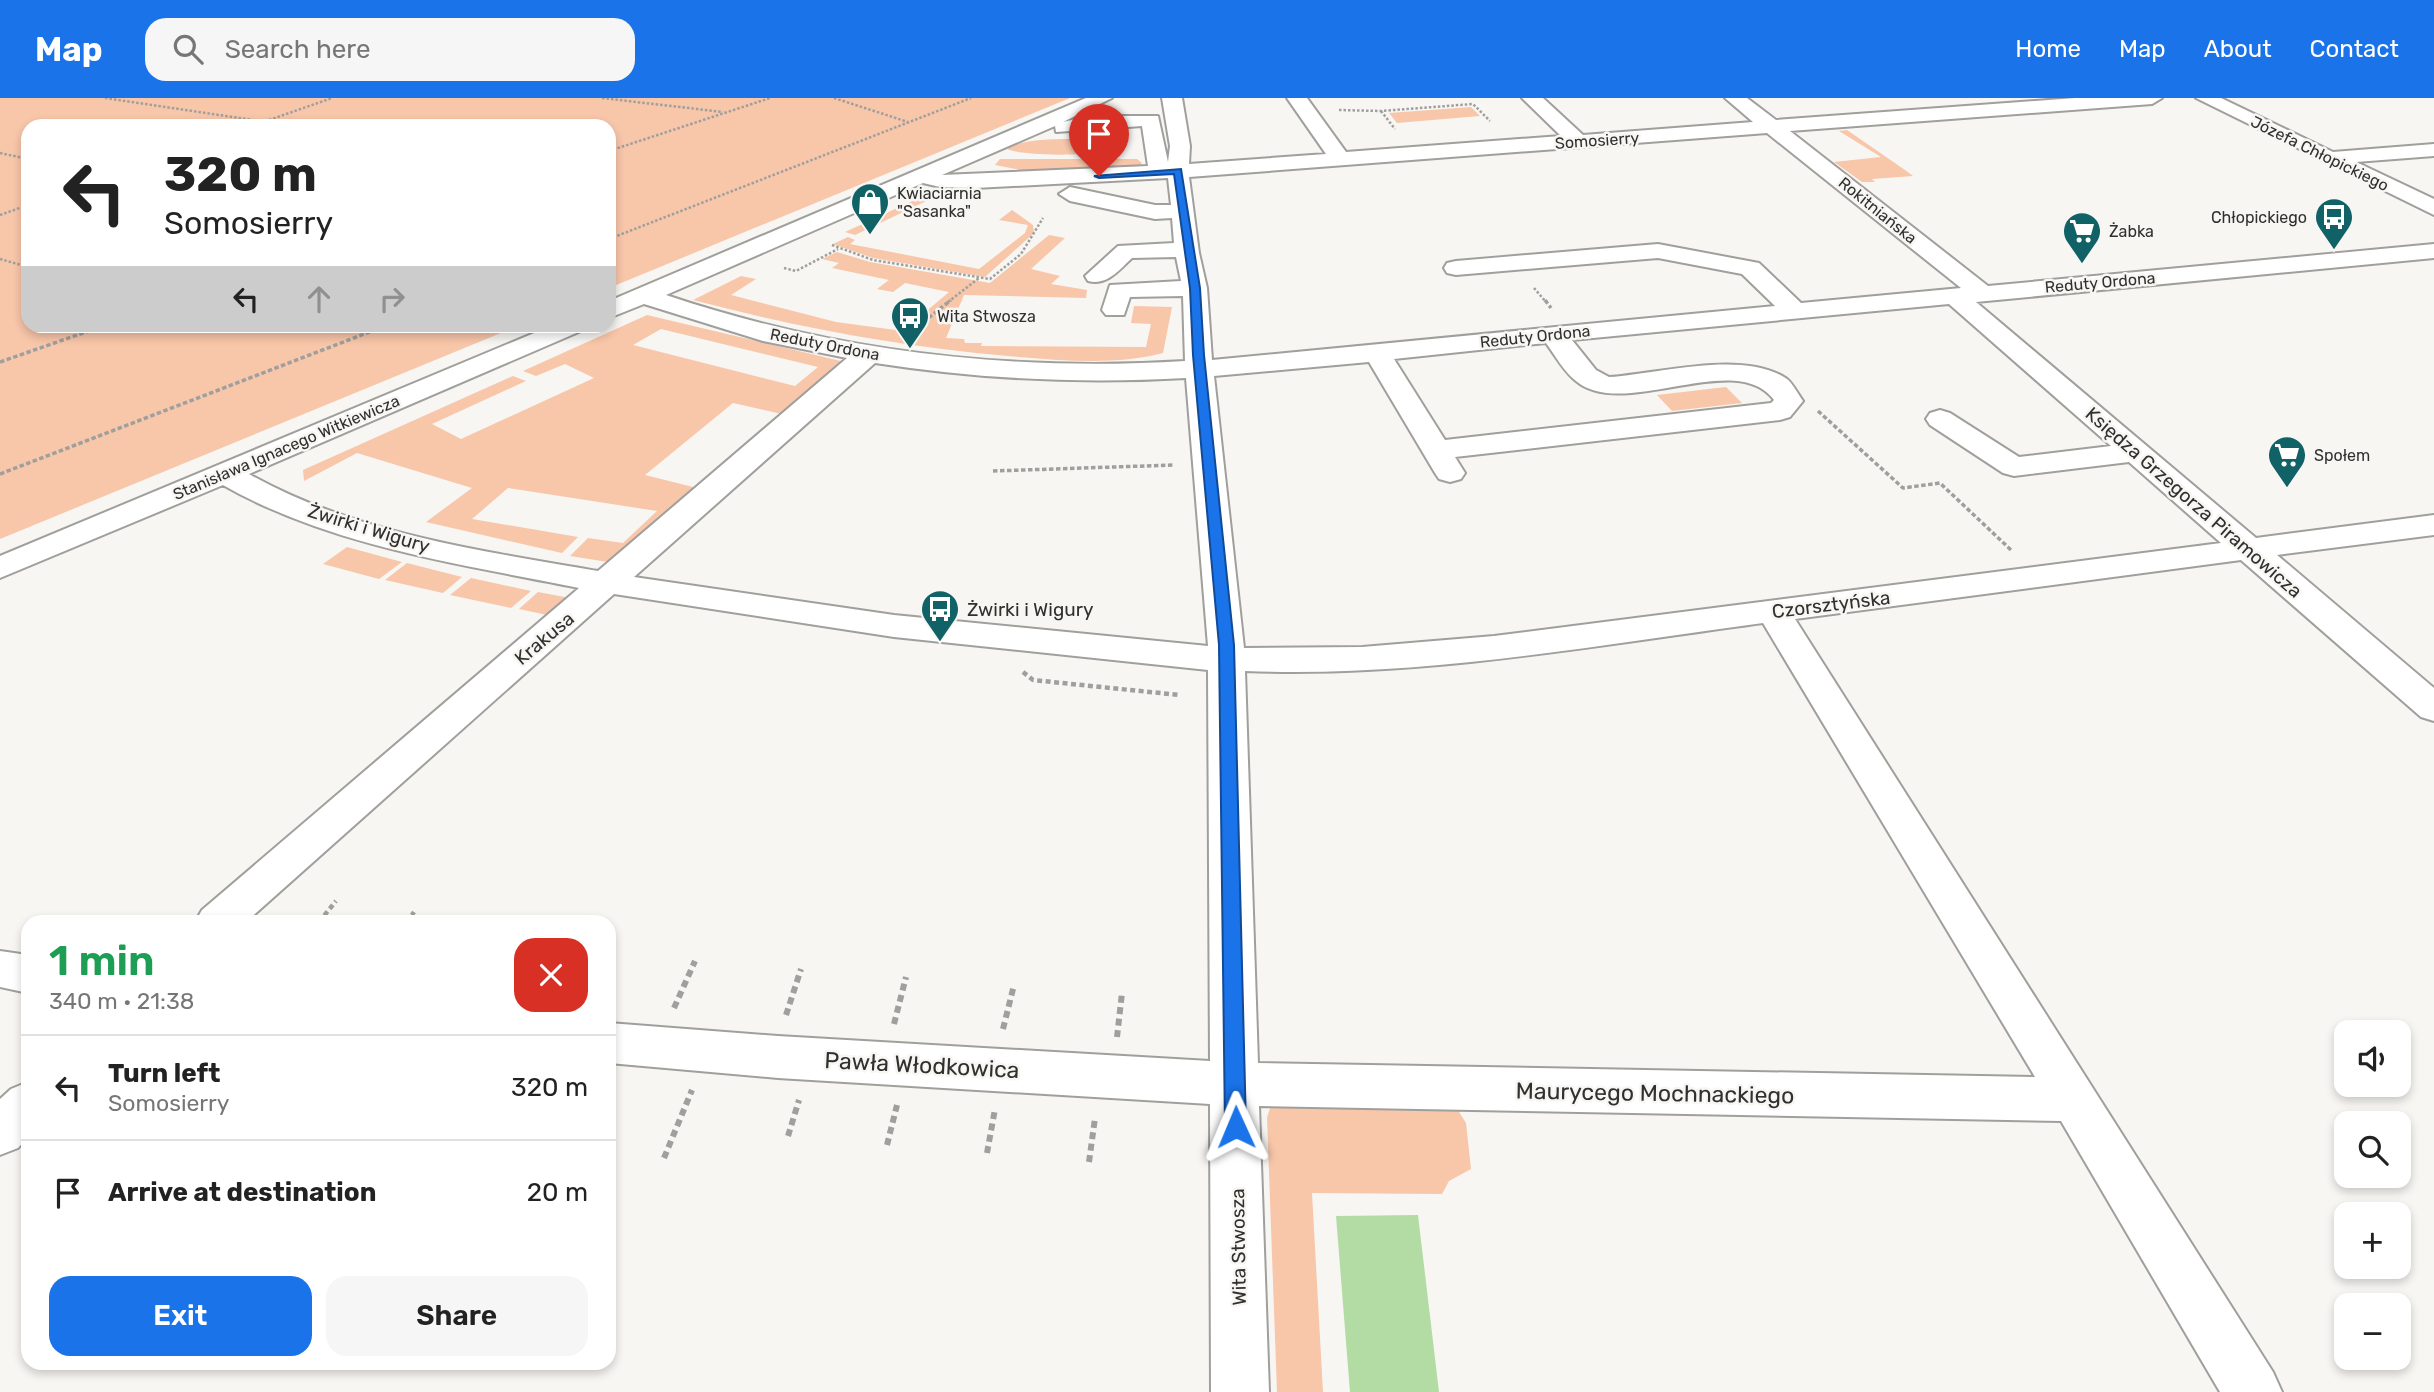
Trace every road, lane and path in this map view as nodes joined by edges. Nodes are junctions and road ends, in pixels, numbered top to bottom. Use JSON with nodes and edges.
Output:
{"nodes":[{"id":1,"x":105,"y":98,"type":"edge"},
{"id":2,"x":332,"y":98,"type":"edge"},
{"id":3,"x":602,"y":98,"type":"edge"},
{"id":4,"x":770,"y":98,"type":"edge"},
{"id":5,"x":834,"y":98,"type":"edge"},
{"id":6,"x":971,"y":98,"type":"edge"},
{"id":7,"x":1102,"y":98,"type":"edge"},
{"id":8,"x":1147,"y":98,"type":"edge"},
{"id":9,"x":1172,"y":98,"type":"edge"},
{"id":10,"x":1532,"y":98,"type":"edge"},
{"id":11,"x":1735,"y":98,"type":"edge"},
{"id":12,"x":2152,"y":98,"type":"edge"},
{"id":13,"x":2206,"y":98,"type":"edge"},
{"id":14,"x":1302,"y":106,"type":"edge"},
{"id":15,"x":1381,"y":111,"type":"junction"},
{"id":16,"x":726,"y":113,"type":"junction"},
{"id":17,"x":245,"y":119,"type":"edge"},
{"id":18,"x":273,"y":119,"type":"edge"},
{"id":19,"x":1490,"y":121,"type":"dead end"},
{"id":20,"x":908,"y":122,"type":"junction"},
{"id":21,"x":1774,"y":127,"type":"junction"},
{"id":22,"x":1046,"y":128,"type":"junction"},
{"id":23,"x":1396,"y":130,"type":"dead end"},
{"id":24,"x":1578,"y":141,"type":"junction"},
{"id":25,"x":1158,"y":146,"type":"junction"},
{"id":26,"x":616,"y":149,"type":"edge"},
{"id":27,"x":2434,"y":150,"type":"edge"},
{"id":28,"x":981,"y":151,"type":"junction"},
{"id":29,"x":0,"y":153,"type":"edge"},
{"id":30,"x":1105,"y":154,"type":"dead end"},
{"id":31,"x":1015,"y":156,"type":"dead end"},
{"id":32,"x":21,"y":158,"type":"edge"},
{"id":33,"x":2330,"y":158,"type":"junction"},
{"id":34,"x":1340,"y":159,"type":"junction"},
{"id":35,"x":957,"y":162,"type":"junction"},
{"id":36,"x":924,"y":176,"type":"junction"},
{"id":37,"x":1041,"y":177,"type":"junction"},
{"id":38,"x":1070,"y":194,"type":"dead end"},
{"id":39,"x":21,"y":208,"type":"edge"},
{"id":40,"x":2434,"y":208,"type":"edge"},
{"id":41,"x":1183,"y":211,"type":"junction"},
{"id":42,"x":0,"y":215,"type":"edge"},
{"id":43,"x":1043,"y":218,"type":"dead end"},
{"id":44,"x":616,"y":236,"type":"edge"},
{"id":45,"x":830,"y":244,"type":"dead end"},
{"id":46,"x":839,"y":248,"type":"junction"},
{"id":47,"x":1187,"y":250,"type":"junction"},
{"id":48,"x":2434,"y":251,"type":"edge"},
{"id":49,"x":0,"y":259,"type":"edge"},
{"id":50,"x":1513,"y":263,"type":"junction"},
{"id":51,"x":21,"y":265,"type":"edge"},
{"id":52,"x":784,"y":268,"type":"dead end"},
{"id":53,"x":1456,"y":268,"type":"dead end"},
{"id":54,"x":980,"y":278,"type":"junction"},
{"id":55,"x":1195,"y":288,"type":"junction"},
{"id":56,"x":643,"y":295,"type":"junction"},
{"id":57,"x":1968,"y":295,"type":"junction"},
{"id":58,"x":616,"y":307,"type":"edge"},
{"id":59,"x":1796,"y":312,"type":"junction"},
{"id":60,"x":83,"y":333,"type":"edge"},
{"id":61,"x":367,"y":333,"type":"edge"},
{"id":62,"x":555,"y":333,"type":"edge"},
{"id":63,"x":1562,"y":333,"type":"junction"},
{"id":64,"x":1376,"y":352,"type":"junction"},
{"id":65,"x":875,"y":354,"type":"junction"},
{"id":66,"x":0,"y":362,"type":"edge"},
{"id":67,"x":1200,"y":368,"type":"junction"},
{"id":68,"x":1780,"y":411,"type":"junction"},
{"id":69,"x":1940,"y":419,"type":"dead end"},
{"id":70,"x":2136,"y":452,"type":"junction"},
{"id":71,"x":1166,"y":466,"type":"dead end"},
{"id":72,"x":993,"y":471,"type":"dead end"},
{"id":73,"x":225,"y":473,"type":"junction"},
{"id":74,"x":0,"y":474,"type":"edge"},
{"id":75,"x":2434,"y":525,"type":"edge"},
{"id":76,"x":2248,"y":549,"type":"junction"},
{"id":77,"x":0,"y":568,"type":"edge"},
{"id":78,"x":2040,"y":578,"type":"junction"},
{"id":79,"x":606,"y":583,"type":"junction"},
{"id":80,"x":1773,"y":611,"type":"junction"},
{"id":81,"x":1227,"y":659,"type":"junction"},
{"id":82,"x":2434,"y":708,"type":"edge"},
{"id":83,"x":336,"y":901,"type":"dead end"},
{"id":84,"x":414,"y":912,"type":"dead end"},
{"id":85,"x":226,"y":915,"type":"edge"},
{"id":86,"x":325,"y":915,"type":"edge"},
{"id":87,"x":412,"y":915,"type":"edge"},
{"id":88,"x":695,"y":961,"type":"dead end"},
{"id":89,"x":0,"y":969,"type":"edge"},
{"id":90,"x":801,"y":969,"type":"dead end"},
{"id":91,"x":21,"y":973,"type":"edge"},
{"id":92,"x":906,"y":977,"type":"dead end"},
{"id":93,"x":1014,"y":985,"type":"dead end"},
{"id":94,"x":1122,"y":993,"type":"dead end"},
{"id":95,"x":673,"y":1010,"type":"dead end"},
{"id":96,"x":786,"y":1017,"type":"dead end"},
{"id":97,"x":891,"y":1036,"type":"dead end"},
{"id":98,"x":1000,"y":1041,"type":"dead end"},
{"id":99,"x":616,"y":1044,"type":"edge"},
{"id":100,"x":1116,"y":1045,"type":"dead end"},
{"id":101,"x":695,"y":1082,"type":"dead end"},
{"id":102,"x":1235,"y":1084,"type":"junction"},
{"id":103,"x":803,"y":1088,"type":"dead end"},
{"id":104,"x":900,"y":1094,"type":"dead end"},
{"id":105,"x":998,"y":1096,"type":"dead end"},
{"id":106,"x":2075,"y":1099,"type":"junction"},
{"id":107,"x":21,"y":1111,"type":"edge"},
{"id":108,"x":1095,"y":1112,"type":"dead end"},
{"id":109,"x":0,"y":1132,"type":"edge"},
{"id":110,"x":788,"y":1136,"type":"dead end"},
{"id":111,"x":887,"y":1144,"type":"dead end"},
{"id":112,"x":987,"y":1153,"type":"dead end"},
{"id":113,"x":664,"y":1157,"type":"dead end"},
{"id":114,"x":1089,"y":1162,"type":"dead end"},
{"id":115,"x":1240,"y":1392,"type":"edge"},
{"id":116,"x":2253,"y":1392,"type":"edge"}],
"edges":[{"from":1,"to":17,"type":"path"},
{"from":2,"to":18,"type":"path"},
{"from":3,"to":16,"type":"path"},
{"from":4,"to":16,"type":"path"},
{"from":5,"to":20,"type":"path"},
{"from":6,"to":20,"type":"path"},
{"from":7,"to":22,"type":"street"},
{"from":8,"to":25,"type":"street"},
{"from":9,"to":25,"type":"street","name":"Wita Stwosza"},
{"from":10,"to":24,"type":"street"},
{"from":11,"to":21,"type":"street","name":"Rokitniańska"},
{"from":12,"to":21,"type":"street","name":"Somosierry"},
{"from":13,"to":33,"type":"street","name":"Józefa Chłopickiego"},
{"from":14,"to":15,"type":"path"},
{"from":14,"to":34,"type":"street"},
{"from":15,"to":19,"type":"path"},
{"from":15,"to":23,"type":"path"},
{"from":16,"to":26,"type":"path"},
{"from":20,"to":44,"type":"path"},
{"from":21,"to":24,"type":"street","name":"Somosierry"},
{"from":21,"to":57,"type":"street","name":"Rokitniańska"},
{"from":22,"to":25,"type":"street"},
{"from":22,"to":28,"type":"street"},
{"from":24,"to":34,"type":"street","name":"Somosierry"},
{"from":25,"to":30,"type":"street"},
{"from":25,"to":34,"type":"street","name":"Somosierry"},
{"from":25,"to":37,"type":"street","name":"Somosierry"},
{"from":25,"to":41,"type":"street","name":"Wita Stwosza"},
{"from":27,"to":33,"type":"street"},
{"from":28,"to":31,"type":"street"},
{"from":28,"to":35,"type":"street"},
{"from":29,"to":32,"type":"path"},
{"from":33,"to":40,"type":"street","name":"Józefa Chłopickiego"},
{"from":35,"to":36,"type":"street"},
{"from":35,"to":37,"type":"street","name":"Somosierry"},
{"from":36,"to":37,"type":"street","name":"Somosierry"},
{"from":36,"to":56,"type":"street"},
{"from":38,"to":41,"type":"street"},
{"from":39,"to":42,"type":"path"},
{"from":41,"to":47,"type":"street","name":"Wita Stwosza"},
{"from":43,"to":54,"type":"path"},
{"from":45,"to":46,"type":"path"},
{"from":46,"to":52,"type":"path"},
{"from":46,"to":54,"type":"path"},
{"from":47,"to":55,"type":"street","name":"Wita Stwosza"},
{"from":47,"to":55,"type":"street"},
{"from":48,"to":57,"type":"street","name":"Reduty Ordona"},
{"from":49,"to":51,"type":"path"},
{"from":50,"to":53,"type":"street"},
{"from":50,"to":59,"type":"street"},
{"from":50,"to":63,"type":"path"},
{"from":54,"to":65,"type":"path"},
{"from":55,"to":67,"type":"street","name":"Wita Stwosza"},
{"from":56,"to":58,"type":"street"},
{"from":56,"to":65,"type":"street","name":"Reduty Ordona"},
{"from":57,"to":59,"type":"street","name":"Reduty Ordona"},
{"from":57,"to":70,"type":"street","name":"Księdza Grzegorza Piramowicza"},
{"from":59,"to":63,"type":"street","name":"Reduty Ordona"},
{"from":60,"to":66,"type":"path"},
{"from":61,"to":74,"type":"path"},
{"from":62,"to":73,"type":"street","name":"Stanisława Ignacego Witkiewicza"},
{"from":63,"to":64,"type":"street","name":"Reduty Ordona"},
{"from":63,"to":68,"type":"street"},
{"from":64,"to":67,"type":"street","name":"Reduty Ordona"},
{"from":64,"to":68,"type":"street"},
{"from":65,"to":67,"type":"street","name":"Reduty Ordona"},
{"from":65,"to":79,"type":"street","name":"Krakusa"},
{"from":67,"to":81,"type":"street","name":"Wita Stwosza"},
{"from":68,"to":78,"type":"path"},
{"from":69,"to":70,"type":"street"},
{"from":70,"to":76,"type":"street","name":"Księdza Grzegorza Piramowicza"},
{"from":71,"to":72,"type":"path"},
{"from":73,"to":77,"type":"street","name":"Stanisława Ignacego Witkiewicza"},
{"from":73,"to":79,"type":"street","name":"Żwirki i Wigury"},
{"from":75,"to":76,"type":"street","name":"Czorsztyńska"},
{"from":76,"to":78,"type":"street","name":"Czorsztyńska"},
{"from":76,"to":82,"type":"street","name":"Księdza Grzegorza Piramowicza"},
{"from":78,"to":80,"type":"street","name":"Czorsztyńska"},
{"from":79,"to":81,"type":"street","name":"Żwirki i Wigury"},
{"from":79,"to":85,"type":"street","name":"Krakusa"},
{"from":80,"to":81,"type":"street","name":"Czorsztyńska"},
{"from":80,"to":106,"type":"street"},
{"from":81,"to":102,"type":"street","name":"Wita Stwosza"},
{"from":83,"to":86,"type":"path"},
{"from":84,"to":87,"type":"path"},
{"from":88,"to":95,"type":"path"},
{"from":89,"to":91,"type":"street"},
{"from":90,"to":96,"type":"path"},
{"from":92,"to":97,"type":"path"},
{"from":93,"to":98,"type":"path"},
{"from":94,"to":100,"type":"path"},
{"from":99,"to":102,"type":"street","name":"Pawła Włodkowica"},
{"from":101,"to":113,"type":"path"},
{"from":102,"to":106,"type":"street","name":"Maurycego Mochnackiego"},
{"from":102,"to":115,"type":"street","name":"Wita Stwosza"},
{"from":103,"to":110,"type":"path"},
{"from":104,"to":111,"type":"path"},
{"from":105,"to":112,"type":"path"},
{"from":106,"to":116,"type":"street"},
{"from":107,"to":109,"type":"street"},
{"from":108,"to":114,"type":"path"}]}
